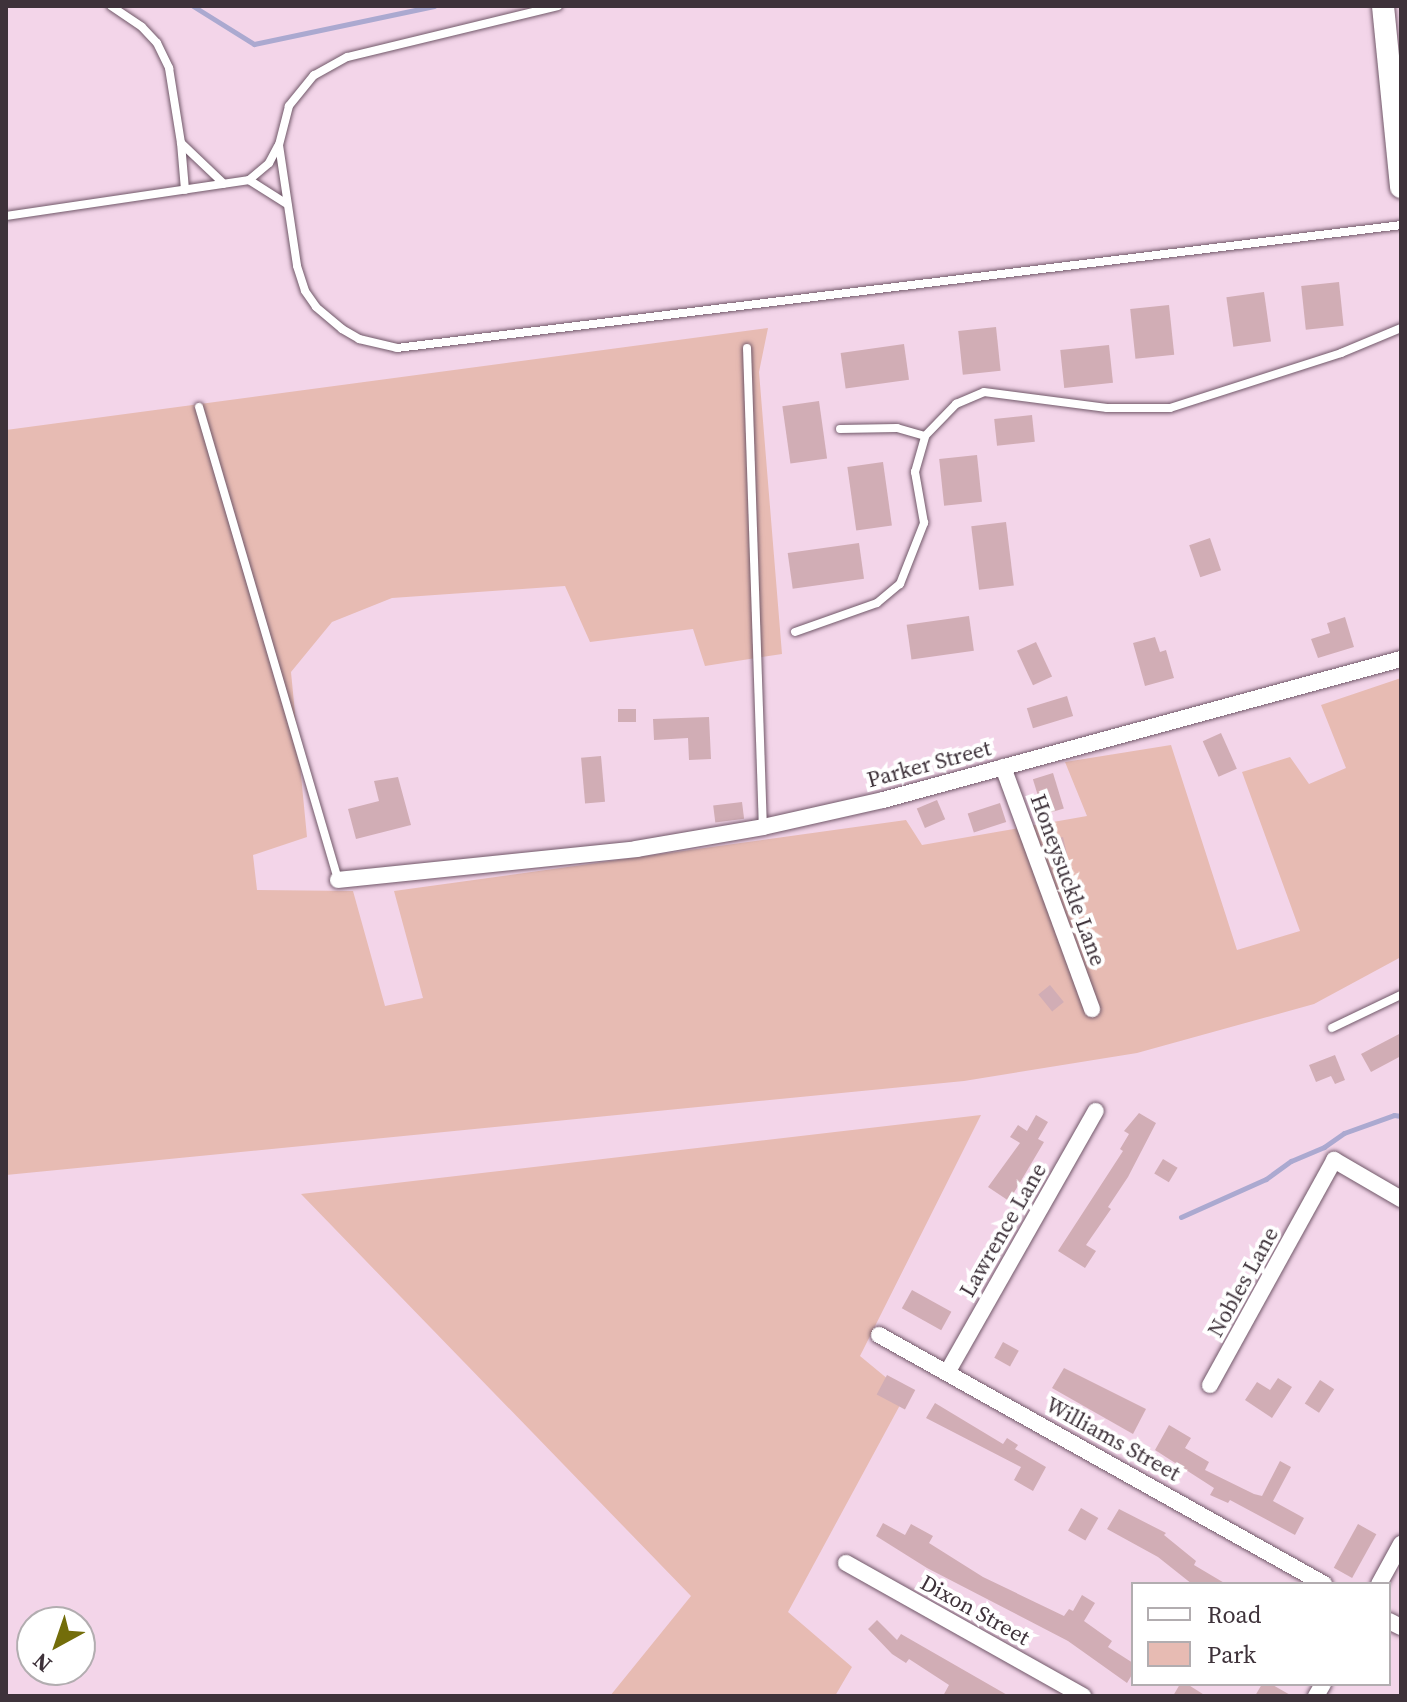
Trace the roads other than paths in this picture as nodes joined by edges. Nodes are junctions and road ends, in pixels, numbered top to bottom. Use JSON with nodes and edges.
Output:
{"nodes":[{"id":1,"x":111,"y":6,"type":"edge"},
{"id":2,"x":558,"y":6,"type":"edge"},
{"id":3,"x":1383,"y":6,"type":"edge"},
{"id":4,"x":181,"y":143,"type":"junction"},
{"id":5,"x":279,"y":145,"type":"junction"},
{"id":6,"x":249,"y":180,"type":"junction"},
{"id":7,"x":224,"y":184,"type":"junction"},
{"id":8,"x":1401,"y":187,"type":"edge"},
{"id":9,"x":185,"y":190,"type":"junction"},
{"id":10,"x":287,"y":204,"type":"junction"},
{"id":11,"x":6,"y":216,"type":"edge"},
{"id":12,"x":1401,"y":225,"type":"edge"},
{"id":13,"x":1401,"y":328,"type":"edge"},
{"id":14,"x":747,"y":348,"type":"dead end"},
{"id":15,"x":199,"y":407,"type":"dead end"},
{"id":16,"x":840,"y":429,"type":"dead end"},
{"id":17,"x":925,"y":436,"type":"junction"},
{"id":18,"x":795,"y":632,"type":"dead end"},
{"id":19,"x":1401,"y":659,"type":"edge"},
{"id":20,"x":1003,"y":767,"type":"junction"},
{"id":21,"x":763,"y":827,"type":"junction"},
{"id":22,"x":338,"y":880,"type":"joint"},
{"id":23,"x":1401,"y":995,"type":"edge"},
{"id":24,"x":1092,"y":1009,"type":"dead end"},
{"id":25,"x":1332,"y":1028,"type":"dead end"},
{"id":26,"x":1096,"y":1111,"type":"dead end"},
{"id":27,"x":1401,"y":1199,"type":"edge"},
{"id":28,"x":879,"y":1335,"type":"dead end"},
{"id":29,"x":948,"y":1371,"type":"junction"},
{"id":30,"x":1210,"y":1385,"type":"dead end"},
{"id":31,"x":1401,"y":1544,"type":"edge"},
{"id":32,"x":846,"y":1563,"type":"dead end"},
{"id":33,"x":1320,"y":1582,"type":"edge"},
{"id":34,"x":1380,"y":1582,"type":"edge"},
{"id":35,"x":1083,"y":1696,"type":"edge"}],
"edges":[{"from":1,"to":4,"type":"lane"},
{"from":2,"to":5,"type":"lane"},
{"from":3,"to":8,"type":"street"},
{"from":4,"to":7,"type":"lane"},
{"from":4,"to":9,"type":"lane"},
{"from":5,"to":6,"type":"lane"},
{"from":5,"to":10,"type":"lane"},
{"from":6,"to":7,"type":"lane"},
{"from":6,"to":10,"type":"lane"},
{"from":7,"to":9,"type":"lane"},
{"from":9,"to":11,"type":"lane"},
{"from":10,"to":12,"type":"lane"},
{"from":13,"to":17,"type":"lane"},
{"from":14,"to":21,"type":"lane"},
{"from":15,"to":22,"type":"lane"},
{"from":16,"to":17,"type":"lane"},
{"from":17,"to":18,"type":"lane"},
{"from":19,"to":20,"type":"street","name":"Parker Street"},
{"from":20,"to":21,"type":"street","name":"Parker Street"},
{"from":20,"to":24,"type":"street","name":"Honeysuckle Lane"},
{"from":21,"to":22,"type":"street","name":"Parker Street"},
{"from":23,"to":25,"type":"lane"},
{"from":26,"to":29,"type":"street","name":"Lawrence Lane"},
{"from":27,"to":30,"type":"street","name":"Nobles Lane"},
{"from":28,"to":29,"type":"street","name":"Williams Street"},
{"from":29,"to":33,"type":"street","name":"Williams Street"},
{"from":31,"to":34,"type":"street"},
{"from":32,"to":35,"type":"street","name":"Dixon Street"}]}
